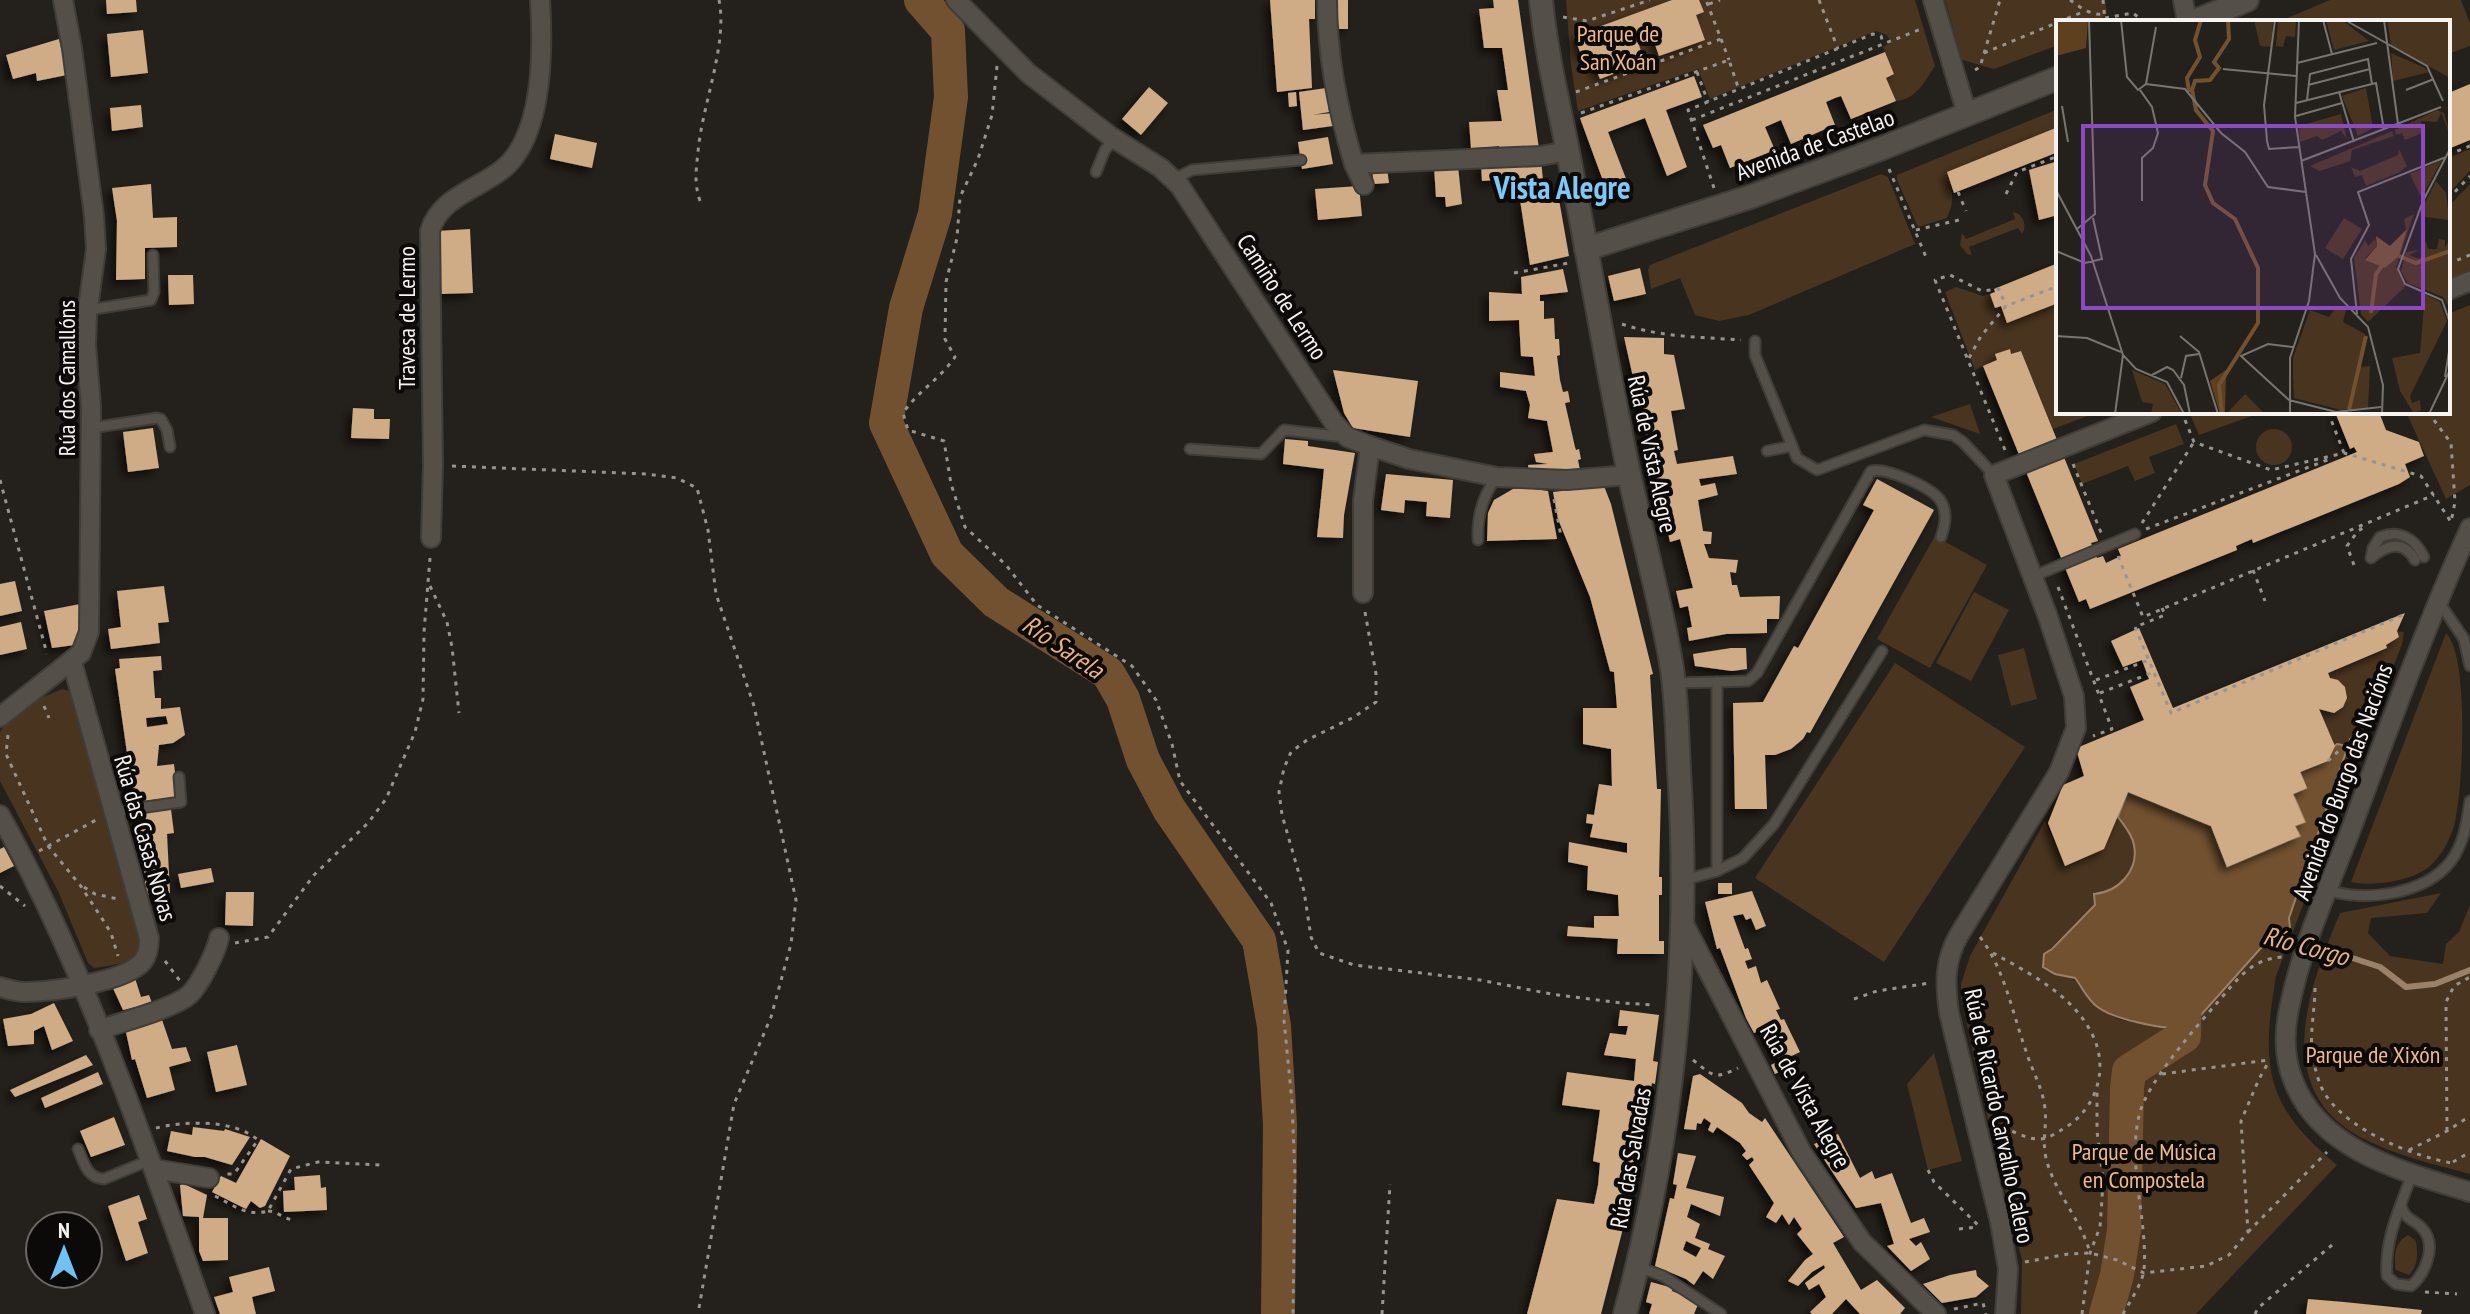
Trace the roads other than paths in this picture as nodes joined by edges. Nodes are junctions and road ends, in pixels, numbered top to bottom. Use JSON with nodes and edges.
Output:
{"nodes":[{"id":1,"x":63,"y":0,"type":"edge"},
{"id":2,"x":540,"y":0,"type":"edge"},
{"id":3,"x":956,"y":0,"type":"edge"},
{"id":4,"x":1327,"y":0,"type":"edge"},
{"id":5,"x":1541,"y":0,"type":"edge"},
{"id":6,"x":1933,"y":0,"type":"edge"},
{"id":7,"x":2183,"y":0,"type":"edge"},
{"id":8,"x":2247,"y":0,"type":"edge"},
{"id":9,"x":2189,"y":20,"type":"edge"},
{"id":10,"x":2195,"y":20,"type":"edge"},
{"id":11,"x":2056,"y":79,"type":"edge"},
{"id":12,"x":1967,"y":114,"type":"junction"},
{"id":13,"x":1115,"y":138,"type":"junction"},
{"id":14,"x":1568,"y":151,"type":"junction"},
{"id":15,"x":1301,"y":160,"type":"dead end"},
{"id":16,"x":1354,"y":164,"type":"junction"},
{"id":17,"x":1096,"y":172,"type":"dead end"},
{"id":18,"x":1174,"y":179,"type":"junction"},
{"id":19,"x":1364,"y":185,"type":"dead end"},
{"id":20,"x":1586,"y":249,"type":"junction"},
{"id":21,"x":153,"y":255,"type":"dead end"},
{"id":22,"x":2470,"y":281,"type":"edge"},
{"id":23,"x":2450,"y":289,"type":"edge"},
{"id":24,"x":88,"y":310,"type":"junction"},
{"id":25,"x":1755,"y":341,"type":"road end"},
{"id":26,"x":2147,"y":414,"type":"edge"},
{"id":27,"x":91,"y":428,"type":"junction"},
{"id":28,"x":1347,"y":437,"type":"junction"},
{"id":29,"x":1370,"y":446,"type":"junction"},
{"id":30,"x":1792,"y":446,"type":"junction"},
{"id":31,"x":170,"y":447,"type":"dead end"},
{"id":32,"x":1190,"y":449,"type":"dead end"},
{"id":33,"x":1767,"y":451,"type":"dead end"},
{"id":34,"x":1629,"y":475,"type":"junction"},
{"id":35,"x":1994,"y":475,"type":"junction"},
{"id":36,"x":1497,"y":477,"type":"junction"},
{"id":37,"x":2463,"y":529,"type":"edge"},
{"id":38,"x":2135,"y":534,"type":"road end"},
{"id":39,"x":1941,"y":537,"type":"dead end"},
{"id":40,"x":431,"y":538,"type":"road end"},
{"id":41,"x":1478,"y":540,"type":"dead end"},
{"id":42,"x":2420,"y":559,"type":"joint"},
{"id":43,"x":2034,"y":576,"type":"junction"},
{"id":44,"x":1363,"y":593,"type":"road end"},
{"id":45,"x":2438,"y":601,"type":"junction"},
{"id":46,"x":1882,"y":651,"type":"dead end"},
{"id":47,"x":72,"y":662,"type":"junction"},
{"id":48,"x":2470,"y":666,"type":"edge"},
{"id":49,"x":1717,"y":682,"type":"junction"},
{"id":50,"x":1673,"y":683,"type":"junction"},
{"id":51,"x":5,"y":722,"type":"edge"},
{"id":52,"x":179,"y":777,"type":"dead end"},
{"id":53,"x":2470,"y":801,"type":"edge"},
{"id":54,"x":112,"y":812,"type":"junction"},
{"id":55,"x":0,"y":815,"type":"edge"},
{"id":56,"x":1717,"y":871,"type":"junction"},
{"id":57,"x":1684,"y":880,"type":"junction"},
{"id":58,"x":2328,"y":890,"type":"junction"},
{"id":59,"x":1683,"y":922,"type":"junction"},
{"id":60,"x":216,"y":945,"type":"road end"},
{"id":61,"x":81,"y":985,"type":"junction"},
{"id":62,"x":0,"y":987,"type":"edge"},
{"id":63,"x":1679,"y":1009,"type":"joint"},
{"id":64,"x":99,"y":1030,"type":"junction"},
{"id":65,"x":78,"y":1149,"type":"dead end"},
{"id":66,"x":152,"y":1165,"type":"junction"},
{"id":67,"x":2412,"y":1174,"type":"junction"},
{"id":68,"x":209,"y":1185,"type":"road end"},
{"id":69,"x":2470,"y":1192,"type":"edge"},
{"id":70,"x":2401,"y":1206,"type":"junction"},
{"id":71,"x":1638,"y":1267,"type":"junction"},
{"id":72,"x":205,"y":1314,"type":"edge"},
{"id":73,"x":1625,"y":1314,"type":"edge"},
{"id":74,"x":1721,"y":1314,"type":"edge"},
{"id":75,"x":1936,"y":1314,"type":"edge"},
{"id":76,"x":2005,"y":1314,"type":"edge"}],
"edges":[{"from":1,"to":24,"type":"street","name":"Rúa dos Camallóns"},
{"from":2,"to":40,"type":"street","name":"Travesa de Lermo"},
{"from":3,"to":13,"type":"street","name":"Camiño de Lermo"},
{"from":4,"to":16,"type":"street"},
{"from":5,"to":14,"type":"main road","name":"Rúa de Vista Alegre"},
{"from":6,"to":12,"type":"street"},
{"from":7,"to":9,"type":"street"},
{"from":8,"to":10,"type":"main road"},
{"from":11,"to":12,"type":"main road","name":"Avenida de Castelao"},
{"from":12,"to":20,"type":"main road","name":"Avenida de Castelao"},
{"from":13,"to":17,"type":"lane"},
{"from":13,"to":18,"type":"street","name":"Camiño de Lermo"},
{"from":14,"to":16,"type":"street"},
{"from":14,"to":20,"type":"main road","name":"Rúa de Vista Alegre"},
{"from":15,"to":18,"type":"lane"},
{"from":16,"to":19,"type":"street"},
{"from":18,"to":28,"type":"street","name":"Camiño de Lermo"},
{"from":20,"to":34,"type":"main road","name":"Rúa de Vista Alegre"},
{"from":21,"to":24,"type":"lane"},
{"from":22,"to":23,"type":"street"},
{"from":24,"to":27,"type":"street","name":"Rúa dos Camallóns"},
{"from":25,"to":30,"type":"lane"},
{"from":26,"to":35,"type":"street"},
{"from":27,"to":31,"type":"lane"},
{"from":27,"to":47,"type":"street","name":"Rúa dos Camallóns"},
{"from":28,"to":29,"type":"street"},
{"from":28,"to":32,"type":"lane"},
{"from":29,"to":36,"type":"street"},
{"from":29,"to":44,"type":"street"},
{"from":30,"to":33,"type":"lane"},
{"from":30,"to":35,"type":"lane"},
{"from":34,"to":36,"type":"street"},
{"from":34,"to":50,"type":"main road","name":"Rúa de Vista Alegre"},
{"from":35,"to":43,"type":"street","name":"Rúa de Ricardo Carvalho Calero"},
{"from":36,"to":41,"type":"lane"},
{"from":37,"to":45,"type":"street","name":"Avenida do Burgo das Nacións"},
{"from":38,"to":43,"type":"lane"},
{"from":39,"to":49,"type":"lane"},
{"from":42,"to":42,"type":"lane"},
{"from":43,"to":76,"type":"street","name":"Rúa de Ricardo Carvalho Calero"},
{"from":45,"to":48,"type":"lane"},
{"from":45,"to":58,"type":"street","name":"Avenida do Burgo das Nacións"},
{"from":46,"to":56,"type":"lane"},
{"from":47,"to":51,"type":"street"},
{"from":47,"to":54,"type":"street","name":"Rúa das Casas Novas"},
{"from":49,"to":50,"type":"lane"},
{"from":49,"to":56,"type":"lane"},
{"from":50,"to":57,"type":"main road","name":"Rúa de Vista Alegre"},
{"from":52,"to":54,"type":"lane"},
{"from":53,"to":58,"type":"lane"},
{"from":54,"to":61,"type":"street","name":"Rúa das Casas Novas"},
{"from":55,"to":61,"type":"street"},
{"from":56,"to":57,"type":"lane"},
{"from":57,"to":59,"type":"main road","name":"Rúa de Vista Alegre"},
{"from":58,"to":67,"type":"street","name":"Avenida do Burgo das Nacións"},
{"from":59,"to":63,"type":"main road","name":"Rúa de Vista Alegre"},
{"from":59,"to":75,"type":"street","name":"Rúa de Vista Alegre"},
{"from":60,"to":64,"type":"street"},
{"from":61,"to":62,"type":"street","name":"Rúa das Casas Novas"},
{"from":61,"to":64,"type":"street"},
{"from":63,"to":71,"type":"main road","name":"Rúa das Salvadas"},
{"from":64,"to":66,"type":"street"},
{"from":65,"to":66,"type":"lane"},
{"from":66,"to":68,"type":"street"},
{"from":66,"to":72,"type":"street"},
{"from":67,"to":69,"type":"street","name":"Avenida do Burgo das Nacións"},
{"from":67,"to":70,"type":"lane"},
{"from":70,"to":70,"type":"lane"},
{"from":71,"to":73,"type":"main road","name":"Rúa das Salvadas"},
{"from":71,"to":74,"type":"lane"}]}
